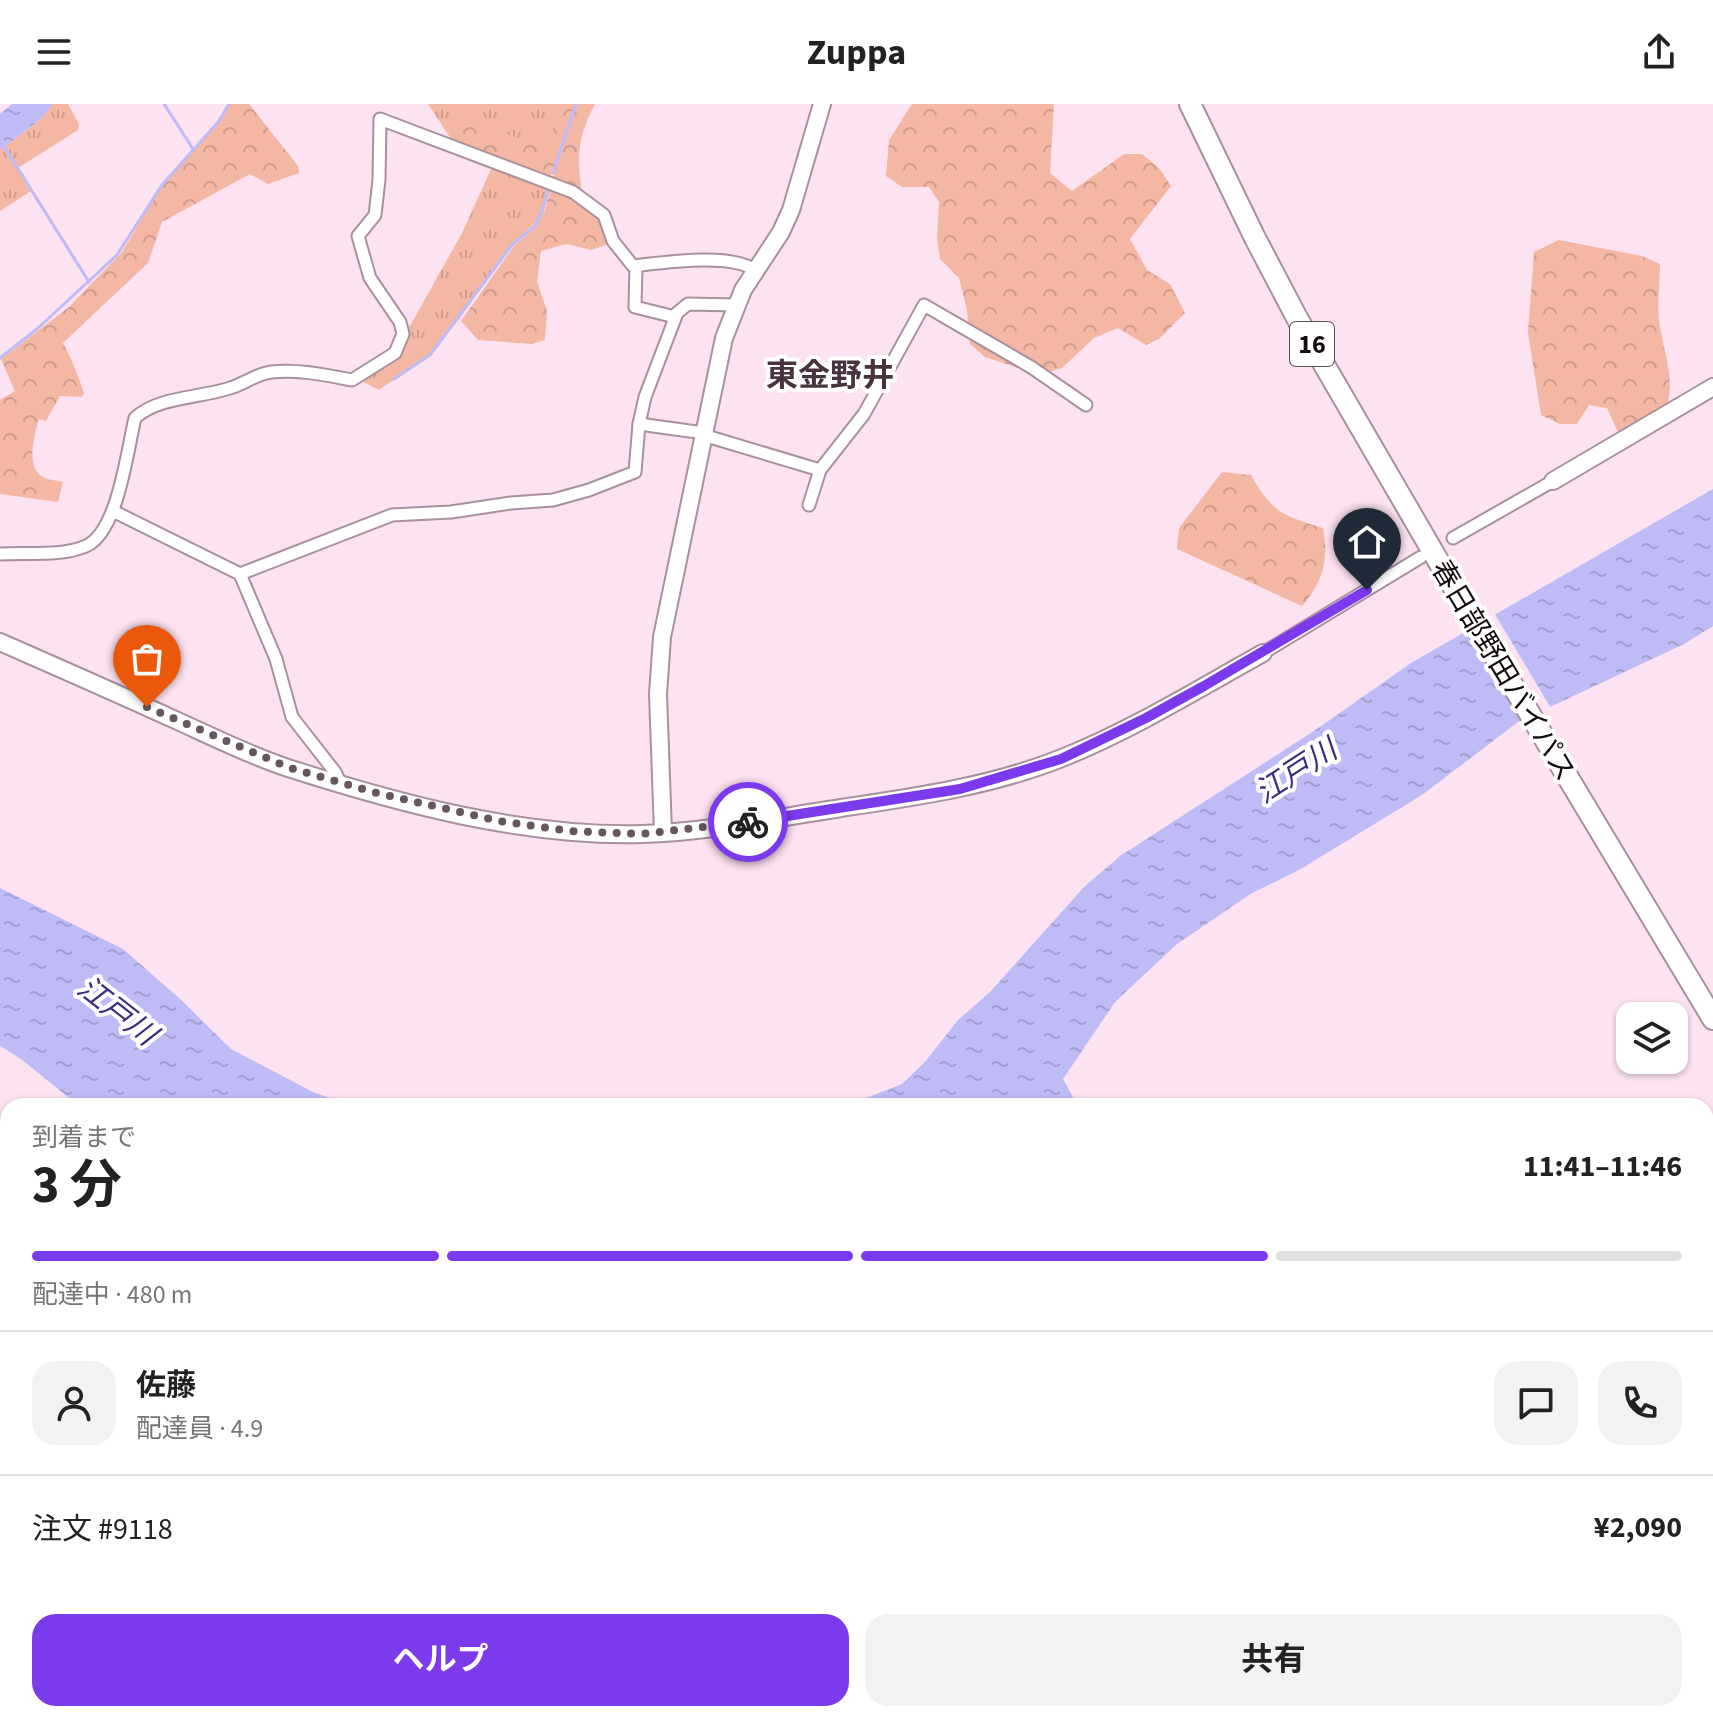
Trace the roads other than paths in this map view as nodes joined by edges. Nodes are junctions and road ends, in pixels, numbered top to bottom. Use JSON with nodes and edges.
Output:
{"nodes":[{"id":1,"x":822,"y":104,"type":"edge"},
{"id":2,"x":1190,"y":104,"type":"edge"},
{"id":3,"x":1203,"y":104,"type":"edge"},
{"id":4,"x":636,"y":266,"type":"junction"},
{"id":5,"x":756,"y":271,"type":"junction"},
{"id":6,"x":736,"y":305,"type":"junction"},
{"id":7,"x":675,"y":317,"type":"junction"},
{"id":8,"x":1713,"y":387,"type":"edge"},
{"id":9,"x":1086,"y":405,"type":"dead end"},
{"id":10,"x":639,"y":424,"type":"junction"},
{"id":11,"x":704,"y":434,"type":"junction"},
{"id":12,"x":820,"y":470,"type":"junction"},
{"id":13,"x":1553,"y":481,"type":"joint"},
{"id":14,"x":809,"y":505,"type":"dead end"},
{"id":15,"x":113,"y":511,"type":"junction"},
{"id":16,"x":1453,"y":538,"type":"dead end"},
{"id":17,"x":0,"y":554,"type":"edge"},
{"id":18,"x":1421,"y":557,"type":"dead end"},
{"id":19,"x":1452,"y":573,"type":"junction"},
{"id":20,"x":240,"y":574,"type":"junction"},
{"id":21,"x":0,"y":642,"type":"edge"},
{"id":22,"x":1263,"y":653,"type":"joint"},
{"id":23,"x":340,"y":782,"type":"junction"},
{"id":24,"x":663,"y":832,"type":"junction"},
{"id":25,"x":1713,"y":995,"type":"edge"},
{"id":26,"x":1713,"y":1019,"type":"edge"}],
"edges":[{"from":1,"to":5,"type":"street"},
{"from":2,"to":19,"type":"highway","name":"春日部野田バイパス","number":"16"},
{"from":3,"to":19,"type":"highway","name":"春日部野田バイパス","number":"16"},
{"from":4,"to":5,"type":"street"},
{"from":4,"to":7,"type":"street"},
{"from":4,"to":15,"type":"street"},
{"from":5,"to":6,"type":"street"},
{"from":6,"to":7,"type":"street"},
{"from":6,"to":11,"type":"street"},
{"from":7,"to":10,"type":"street"},
{"from":8,"to":13,"type":"street"},
{"from":9,"to":12,"type":"street"},
{"from":10,"to":11,"type":"street"},
{"from":10,"to":20,"type":"street"},
{"from":11,"to":12,"type":"street"},
{"from":11,"to":24,"type":"street"},
{"from":12,"to":14,"type":"street"},
{"from":13,"to":16,"type":"street"},
{"from":15,"to":17,"type":"street"},
{"from":15,"to":20,"type":"street"},
{"from":18,"to":22,"type":"street"},
{"from":19,"to":25,"type":"highway","name":"春日部野田バイパス","number":"16"},
{"from":19,"to":26,"type":"highway","name":"春日部野田バイパス","number":"16"},
{"from":20,"to":23,"type":"street"},
{"from":21,"to":23,"type":"street"},
{"from":22,"to":24,"type":"street"},
{"from":23,"to":24,"type":"street"}]}
